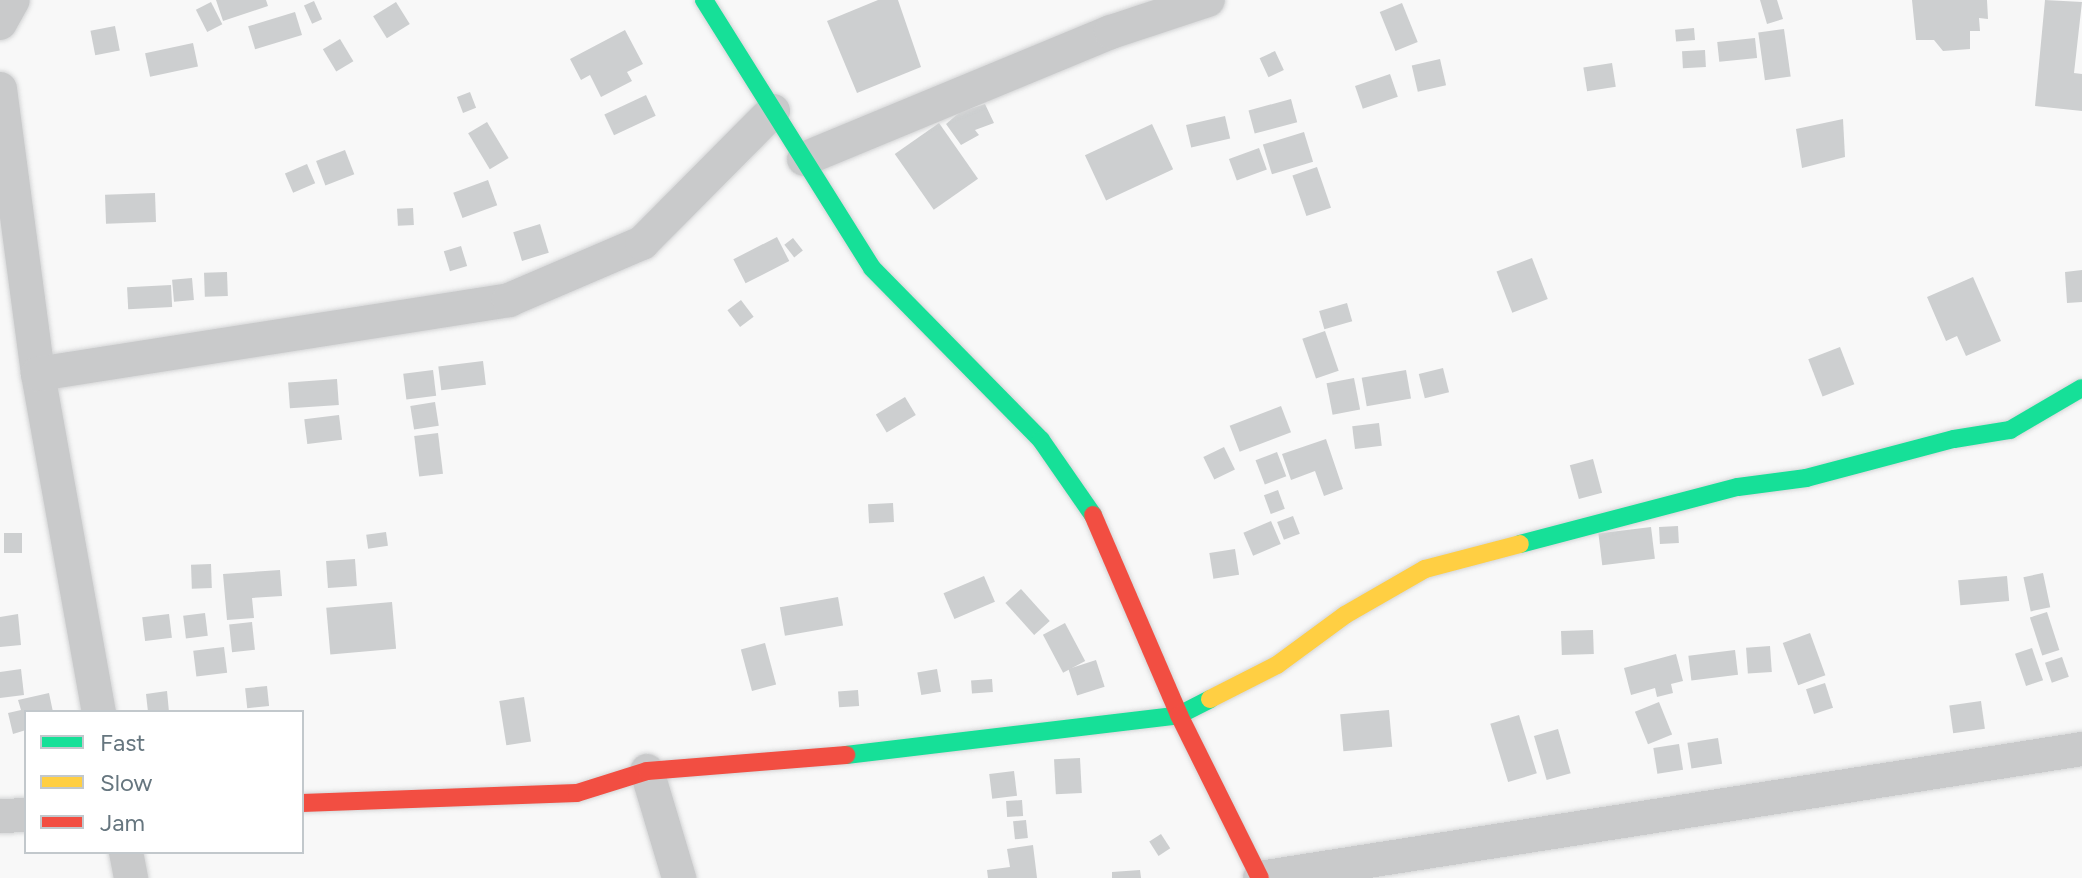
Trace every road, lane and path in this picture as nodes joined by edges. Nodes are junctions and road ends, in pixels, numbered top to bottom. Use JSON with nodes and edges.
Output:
{"nodes":[{"id":1,"x":13,"y":0,"type":"edge"},
{"id":2,"x":704,"y":0,"type":"edge"},
{"id":3,"x":1208,"y":0,"type":"edge"},
{"id":4,"x":0,"y":23,"type":"edge"},
{"id":5,"x":0,"y":89,"type":"edge"},
{"id":6,"x":773,"y":111,"type":"junction"},
{"id":7,"x":804,"y":159,"type":"junction"},
{"id":8,"x":38,"y":374,"type":"junction"},
{"id":9,"x":2082,"y":388,"type":"edge"},
{"id":10,"x":99,"y":710,"type":"edge"},
{"id":11,"x":1179,"y":715,"type":"junction"},
{"id":12,"x":2082,"y":749,"type":"edge"},
{"id":13,"x":647,"y":771,"type":"junction"},
{"id":14,"x":304,"y":803,"type":"edge"},
{"id":15,"x":24,"y":815,"type":"edge"},
{"id":16,"x":0,"y":816,"type":"edge"},
{"id":17,"x":126,"y":854,"type":"edge"},
{"id":18,"x":131,"y":878,"type":"edge"},
{"id":19,"x":679,"y":878,"type":"edge"},
{"id":20,"x":1260,"y":878,"type":"edge"}],
"edges":[{"from":1,"to":4,"type":"street"},
{"from":2,"to":6,"type":"street"},
{"from":3,"to":7,"type":"street"},
{"from":5,"to":8,"type":"street"},
{"from":6,"to":7,"type":"street"},
{"from":6,"to":8,"type":"street"},
{"from":7,"to":11,"type":"street"},
{"from":8,"to":10,"type":"street"},
{"from":9,"to":11,"type":"street"},
{"from":11,"to":13,"type":"street"},
{"from":11,"to":20,"type":"street"},
{"from":12,"to":20,"type":"street"},
{"from":13,"to":14,"type":"street"},
{"from":13,"to":19,"type":"street"},
{"from":15,"to":16,"type":"street"},
{"from":17,"to":18,"type":"street"}]}
